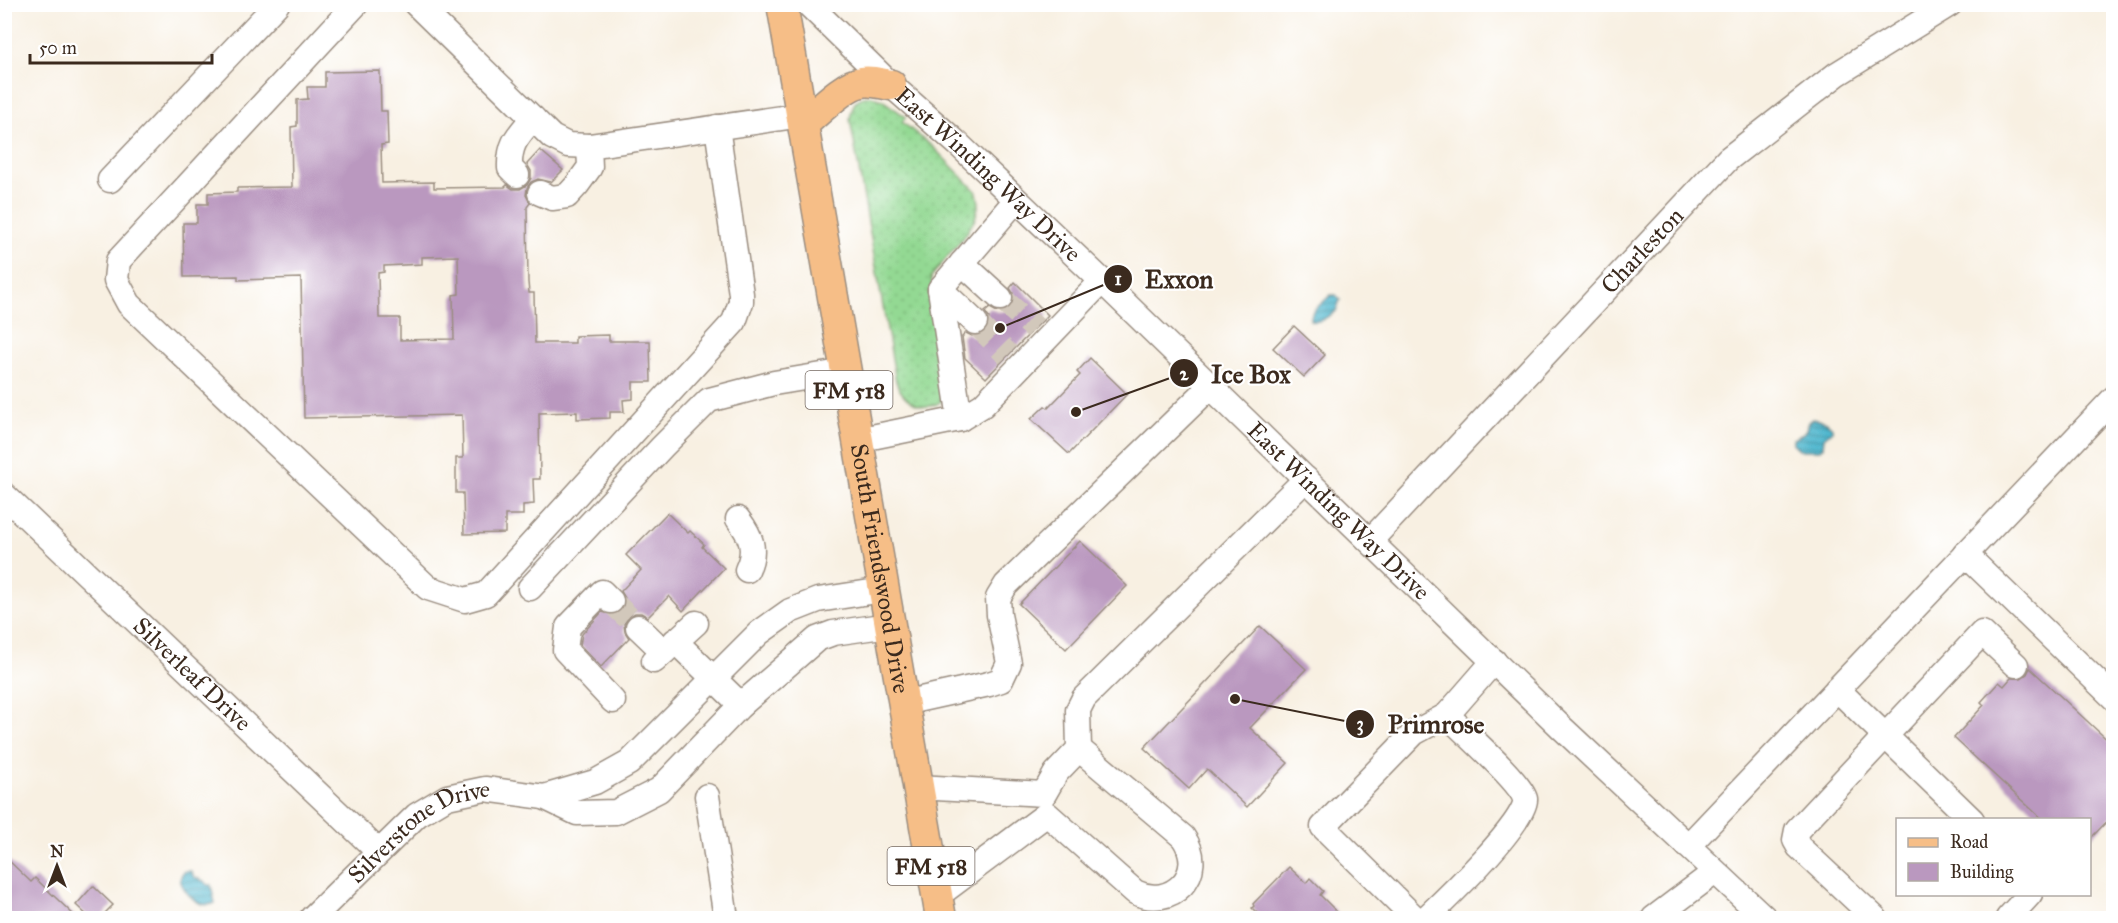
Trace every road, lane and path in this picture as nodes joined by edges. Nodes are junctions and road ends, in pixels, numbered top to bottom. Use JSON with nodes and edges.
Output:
{"nodes":[{"id":1,"x":277,"y":4,"type":"edge"},
{"id":2,"x":356,"y":4,"type":"edge"},
{"id":3,"x":416,"y":4,"type":"edge"},
{"id":4,"x":782,"y":4,"type":"edge"},
{"id":5,"x":808,"y":4,"type":"edge"},
{"id":6,"x":1950,"y":4,"type":"edge"},
{"id":7,"x":891,"y":85,"type":"junction"},
{"id":8,"x":533,"y":118,"type":"junction"},
{"id":9,"x":803,"y":119,"type":"junction"},
{"id":10,"x":717,"y":127,"type":"junction"},
{"id":11,"x":589,"y":146,"type":"junction"},
{"id":12,"x":517,"y":175,"type":"dead end"},
{"id":13,"x":110,"y":180,"type":"dead end"},
{"id":14,"x":540,"y":193,"type":"dead end"},
{"id":15,"x":1016,"y":200,"type":"junction"},
{"id":16,"x":962,"y":263,"type":"junction"},
{"id":17,"x":1102,"y":281,"type":"junction"},
{"id":18,"x":940,"y":289,"type":"junction"},
{"id":19,"x":1000,"y":298,"type":"tunnel mouth"},
{"id":20,"x":975,"y":322,"type":"tunnel mouth"},
{"id":21,"x":846,"y":371,"type":"junction"},
{"id":22,"x":1211,"y":386,"type":"junction"},
{"id":23,"x":2114,"y":398,"type":"edge"},
{"id":24,"x":960,"y":419,"type":"junction"},
{"id":25,"x":857,"y":440,"type":"junction"},
{"id":26,"x":1306,"y":479,"type":"junction"},
{"id":27,"x":4,"y":495,"type":"edge"},
{"id":28,"x":738,"y":519,"type":"dead end"},
{"id":29,"x":1370,"y":541,"type":"junction"},
{"id":30,"x":1965,"y":554,"type":"junction"},
{"id":31,"x":747,"y":570,"type":"dead end"},
{"id":32,"x":530,"y":588,"type":"dead end"},
{"id":33,"x":883,"y":590,"type":"junction"},
{"id":34,"x":611,"y":601,"type":"dead end"},
{"id":35,"x":696,"y":623,"type":"dead end"},
{"id":36,"x":889,"y":625,"type":"junction"},
{"id":37,"x":639,"y":627,"type":"tunnel mouth"},
{"id":38,"x":664,"y":652,"type":"junction"},
{"id":39,"x":1494,"y":661,"type":"junction"},
{"id":40,"x":2016,"y":665,"type":"dead end"},
{"id":41,"x":715,"y":678,"type":"junction"},
{"id":42,"x":1837,"y":689,"type":"junction"},
{"id":43,"x":2114,"y":698,"type":"edge"},
{"id":44,"x":613,"y":701,"type":"dead end"},
{"id":45,"x":903,"y":703,"type":"junction"},
{"id":46,"x":741,"y":705,"type":"junction"},
{"id":47,"x":1447,"y":715,"type":"junction"},
{"id":48,"x":1886,"y":736,"type":"junction"},
{"id":49,"x":1079,"y":749,"type":"junction"},
{"id":50,"x":918,"y":787,"type":"junction"},
{"id":51,"x":706,"y":796,"type":"dead end"},
{"id":52,"x":544,"y":797,"type":"junction"},
{"id":53,"x":1046,"y":804,"type":"junction"},
{"id":54,"x":1971,"y":818,"type":"edge"},
{"id":55,"x":1688,"y":846,"type":"junction"},
{"id":56,"x":379,"y":852,"type":"junction"},
{"id":57,"x":1715,"y":872,"type":"junction"},
{"id":58,"x":2028,"y":896,"type":"edge"},
{"id":59,"x":938,"y":908,"type":"edge"},
{"id":60,"x":1749,"y":913,"type":"edge"},
{"id":61,"x":312,"y":918,"type":"edge"},
{"id":62,"x":726,"y":918,"type":"edge"},
{"id":63,"x":1414,"y":918,"type":"edge"},
{"id":64,"x":1426,"y":918,"type":"edge"},
{"id":65,"x":1654,"y":918,"type":"edge"},
{"id":66,"x":1875,"y":918,"type":"edge"},
{"id":67,"x":2008,"y":918,"type":"edge"}],
"edges":[{"from":1,"to":13,"type":"street"},
{"from":2,"to":10,"type":"street"},
{"from":3,"to":8,"type":"street"},
{"from":4,"to":9,"type":"main road","name":"South Friendswood Drive","number":"FM 518"},
{"from":5,"to":7,"type":"street","name":"East Winding Way Drive"},
{"from":6,"to":29,"type":"street","name":"Charleston"},
{"from":7,"to":9,"type":"main road"},
{"from":7,"to":15,"type":"street","name":"East Winding Way Drive"},
{"from":8,"to":11,"type":"street"},
{"from":8,"to":12,"type":"street"},
{"from":9,"to":10,"type":"street"},
{"from":9,"to":21,"type":"main road","name":"South Friendswood Drive","number":"FM 518"},
{"from":10,"to":11,"type":"street"},
{"from":11,"to":14,"type":"street"},
{"from":15,"to":16,"type":"street"},
{"from":15,"to":17,"type":"street","name":"East Winding Way Drive"},
{"from":16,"to":18,"type":"street"},
{"from":16,"to":19,"type":"street"},
{"from":17,"to":22,"type":"street","name":"East Winding Way Drive"},
{"from":17,"to":24,"type":"street"},
{"from":18,"to":20,"type":"street"},
{"from":18,"to":24,"type":"street"},
{"from":21,"to":25,"type":"main road","name":"South Friendswood Drive","number":"FM 518"},
{"from":21,"to":32,"type":"street"},
{"from":22,"to":26,"type":"street","name":"East Winding Way Drive"},
{"from":22,"to":45,"type":"street"},
{"from":23,"to":30,"type":"street"},
{"from":24,"to":25,"type":"street"},
{"from":25,"to":33,"type":"main road","name":"South Friendswood Drive","number":"FM 518"},
{"from":26,"to":29,"type":"street","name":"East Winding Way Drive"},
{"from":26,"to":49,"type":"street"},
{"from":27,"to":56,"type":"street","name":"Silverleaf Drive"},
{"from":28,"to":31,"type":"street"},
{"from":29,"to":39,"type":"street","name":"East Winding Way Drive"},
{"from":30,"to":42,"type":"street"},
{"from":30,"to":43,"type":"street"},
{"from":33,"to":36,"type":"main road","name":"South Friendswood Drive","number":"FM 518"},
{"from":33,"to":41,"type":"street","name":"Silverstone Drive"},
{"from":34,"to":44,"type":"street"},
{"from":35,"to":38,"type":"street"},
{"from":36,"to":45,"type":"main road","name":"South Friendswood Drive","number":"FM 518"},
{"from":36,"to":46,"type":"street","name":"Silverstone Drive"},
{"from":37,"to":38,"type":"street"},
{"from":38,"to":41,"type":"street"},
{"from":39,"to":47,"type":"street"},
{"from":39,"to":55,"type":"street","name":"East Winding Way Drive"},
{"from":40,"to":48,"type":"street"},
{"from":41,"to":46,"type":"street"},
{"from":41,"to":52,"type":"street","name":"Silverstone Drive"},
{"from":42,"to":48,"type":"street"},
{"from":42,"to":55,"type":"street"},
{"from":45,"to":50,"type":"main road","name":"South Friendswood Drive","number":"FM 518"},
{"from":46,"to":52,"type":"street","name":"Silverstone Drive"},
{"from":47,"to":63,"type":"street"},
{"from":47,"to":64,"type":"street"},
{"from":48,"to":54,"type":"street"},
{"from":48,"to":66,"type":"street"},
{"from":49,"to":53,"type":"street"},
{"from":49,"to":53,"type":"street"},
{"from":50,"to":53,"type":"street"},
{"from":50,"to":59,"type":"main road","name":"South Friendswood Drive","number":"FM 518"},
{"from":51,"to":62,"type":"street"},
{"from":52,"to":56,"type":"street","name":"Silverstone Drive"},
{"from":53,"to":59,"type":"street"},
{"from":55,"to":57,"type":"street","name":"East Winding Way Drive"},
{"from":56,"to":61,"type":"street","name":"Silverstone Drive"},
{"from":57,"to":60,"type":"street","name":"East Winding Way Drive"},
{"from":57,"to":65,"type":"street"},
{"from":58,"to":67,"type":"street"}]}
